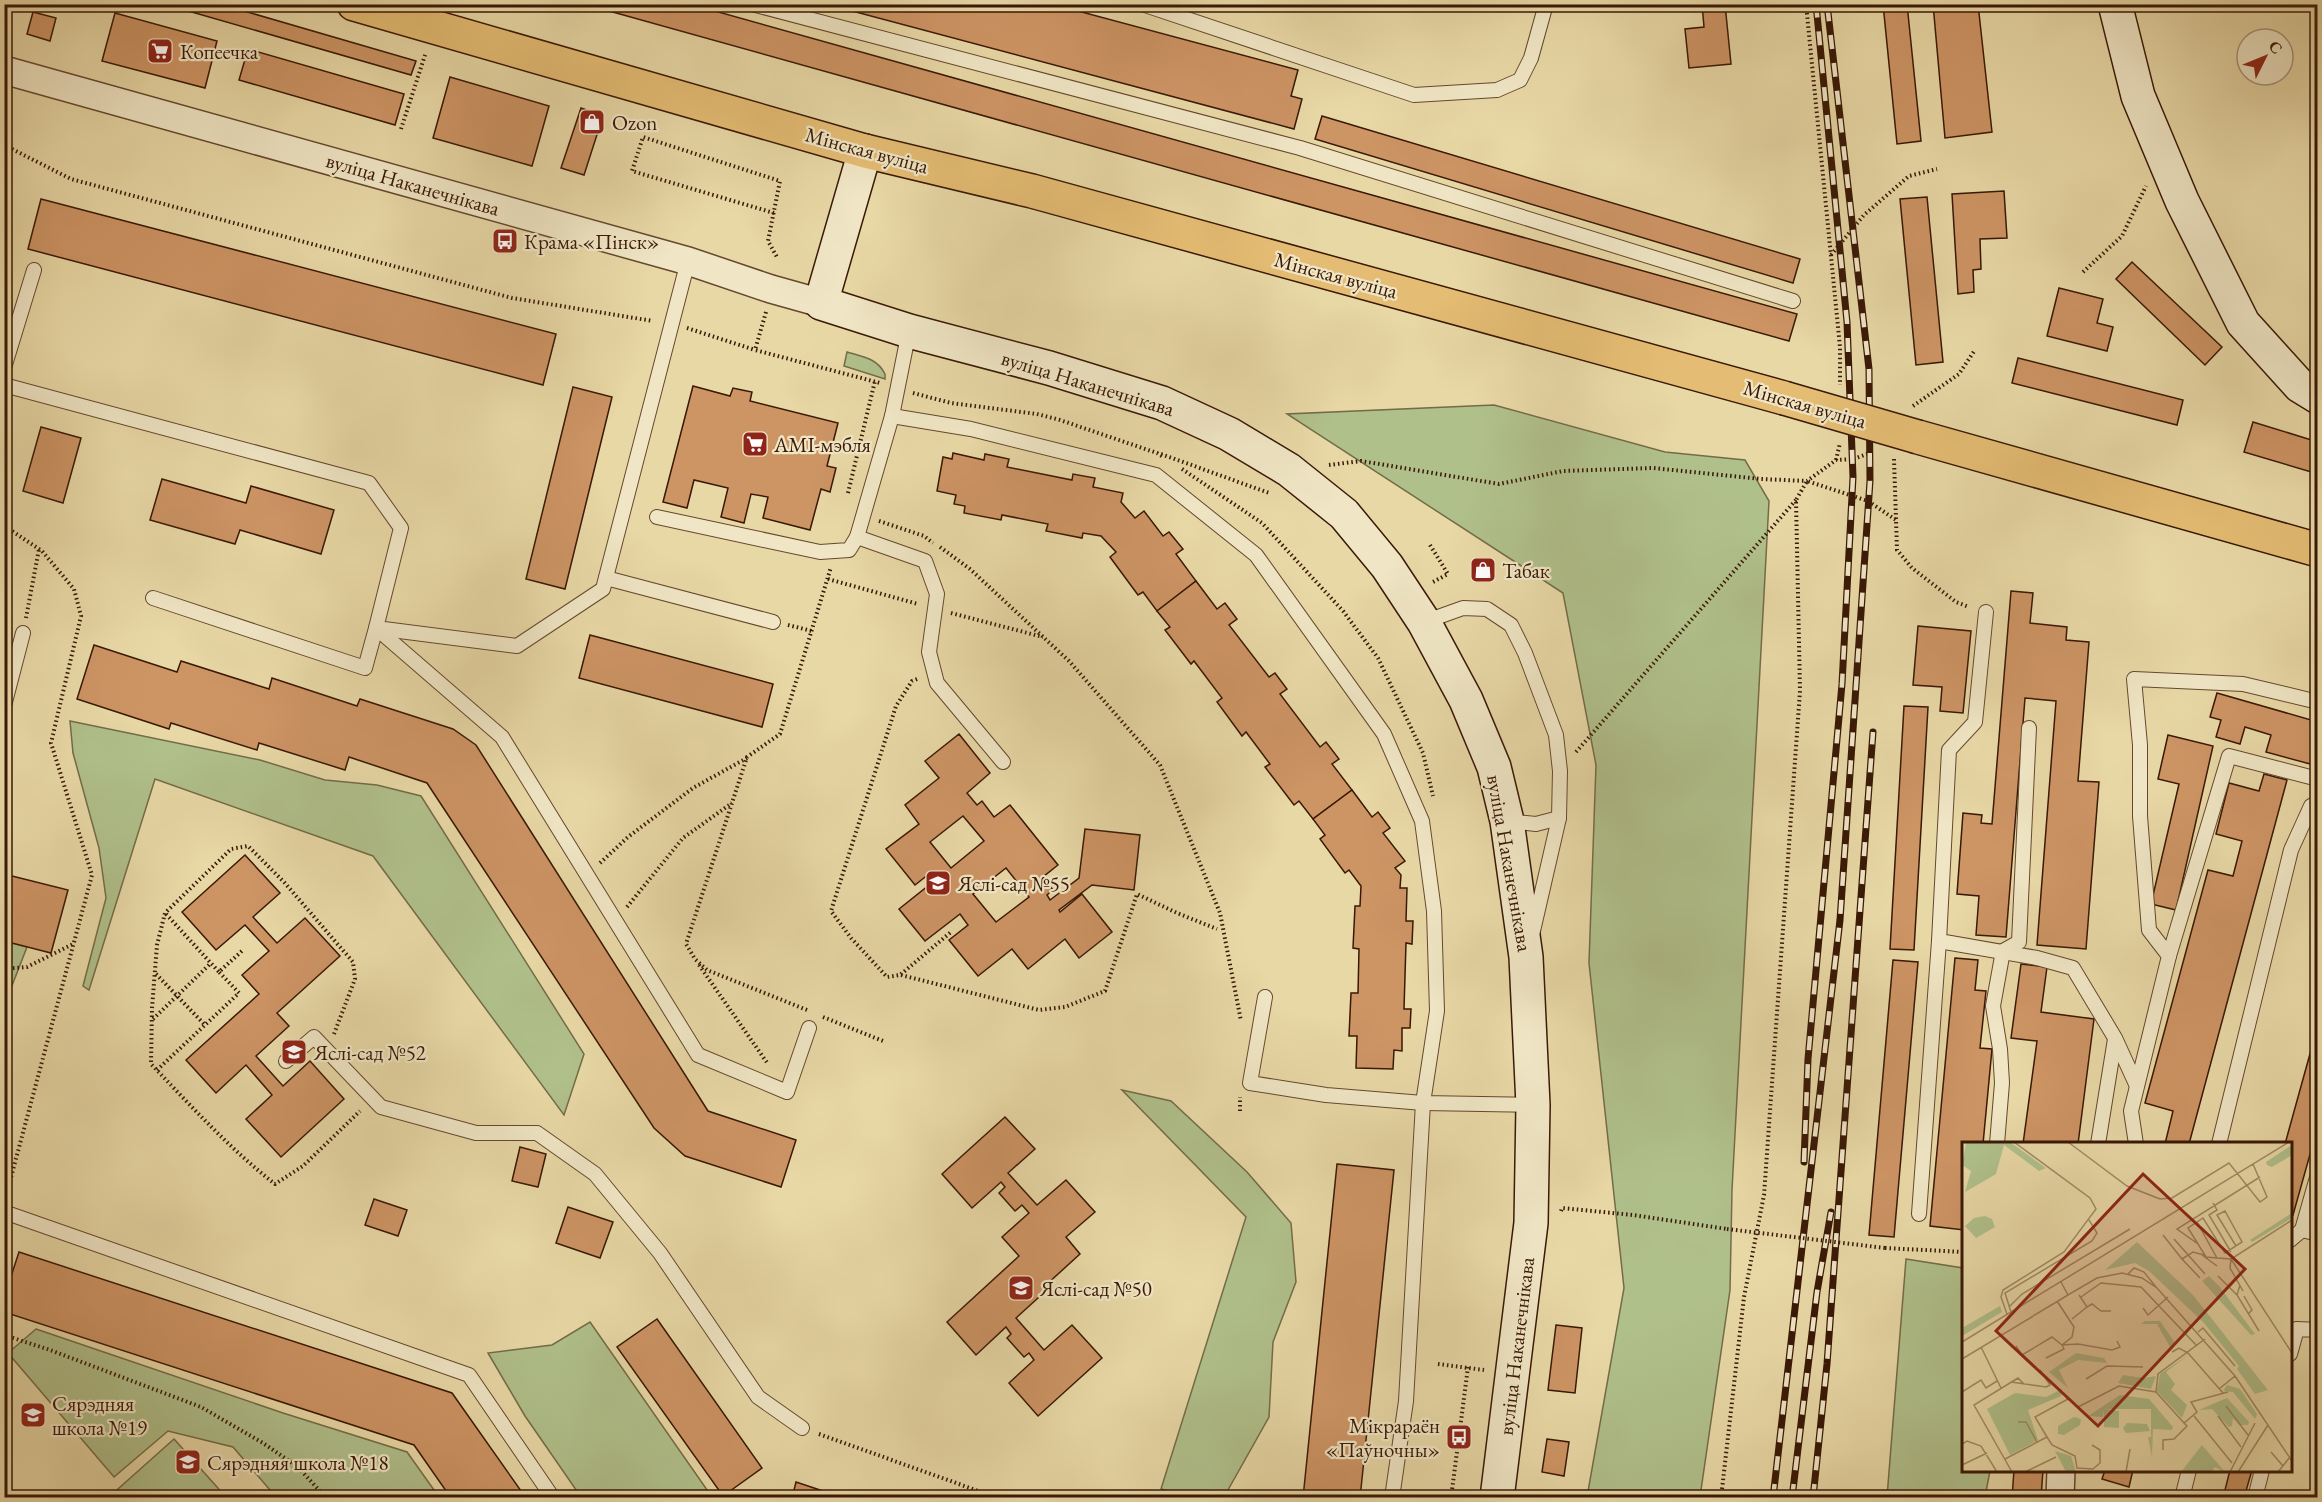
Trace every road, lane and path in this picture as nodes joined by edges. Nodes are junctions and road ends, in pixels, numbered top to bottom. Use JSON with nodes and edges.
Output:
{"nodes":[{"id":1,"x":354,"y":4,"type":"edge"},
{"id":2,"x":752,"y":4,"type":"edge"},
{"id":3,"x":1142,"y":4,"type":"edge"},
{"id":4,"x":1546,"y":4,"type":"edge"},
{"id":5,"x":1806,"y":4,"type":"edge"},
{"id":6,"x":2115,"y":4,"type":"edge"},
{"id":7,"x":434,"y":28,"type":"junction"},
{"id":8,"x":4,"y":70,"type":"edge"},
{"id":9,"x":401,"y":129,"type":"dead end"},
{"id":10,"x":4,"y":145,"type":"edge"},
{"id":11,"x":865,"y":151,"type":"junction"},
{"id":12,"x":2162,"y":152,"type":"junction"},
{"id":13,"x":1937,"y":169,"type":"dead end"},
{"id":14,"x":774,"y":213,"type":"junction"},
{"id":15,"x":1831,"y":256,"type":"junction"},
{"id":16,"x":778,"y":259,"type":"dead end"},
{"id":17,"x":688,"y":261,"type":"junction"},
{"id":18,"x":34,"y":270,"type":"dead end"},
{"id":19,"x":2083,"y":272,"type":"dead end"},
{"id":20,"x":1792,"y":301,"type":"dead end"},
{"id":21,"x":821,"y":303,"type":"junction"},
{"id":22,"x":766,"y":311,"type":"dead end"},
{"id":23,"x":672,"y":323,"type":"junction"},
{"id":24,"x":909,"y":331,"type":"junction"},
{"id":25,"x":755,"y":350,"type":"junction"},
{"id":26,"x":1976,"y":350,"type":"dead end"},
{"id":27,"x":4,"y":368,"type":"edge"},
{"id":28,"x":875,"y":381,"type":"junction"},
{"id":29,"x":4,"y":384,"type":"edge"},
{"id":30,"x":897,"y":388,"type":"junction"},
{"id":31,"x":1840,"y":394,"type":"dead end"},
{"id":32,"x":2318,"y":397,"type":"edge"},
{"id":33,"x":892,"y":416,"type":"junction"},
{"id":34,"x":1914,"y":423,"type":"junction"},
{"id":35,"x":1840,"y":441,"type":"dead end"},
{"id":36,"x":1878,"y":453,"type":"dead end"},
{"id":37,"x":1886,"y":454,"type":"dead end"},
{"id":38,"x":1836,"y":460,"type":"junction"},
{"id":39,"x":1289,"y":470,"type":"junction"},
{"id":40,"x":1807,"y":481,"type":"junction"},
{"id":41,"x":1796,"y":500,"type":"junction"},
{"id":42,"x":863,"y":516,"type":"junction"},
{"id":43,"x":657,"y":517,"type":"dead end"},
{"id":44,"x":1896,"y":520,"type":"junction"},
{"id":45,"x":4,"y":528,"type":"edge"},
{"id":46,"x":857,"y":537,"type":"junction"},
{"id":47,"x":39,"y":549,"type":"junction"},
{"id":48,"x":2318,"y":550,"type":"edge"},
{"id":49,"x":834,"y":551,"type":"junction"},
{"id":50,"x":606,"y":578,"type":"junction"},
{"id":51,"x":153,"y":598,"type":"dead end"},
{"id":52,"x":1986,"y":612,"type":"joint"},
{"id":53,"x":773,"y":622,"type":"dead end"},
{"id":54,"x":1424,"y":622,"type":"junction"},
{"id":55,"x":376,"y":628,"type":"junction"},
{"id":56,"x":23,"y":633,"type":"joint"},
{"id":57,"x":934,"y":672,"type":"junction"},
{"id":58,"x":2318,"y":702,"type":"edge"},
{"id":59,"x":4,"y":706,"type":"edge"},
{"id":60,"x":2029,"y":728,"type":"dead end"},
{"id":61,"x":747,"y":757,"type":"junction"},
{"id":62,"x":1003,"y":762,"type":"dead end"},
{"id":63,"x":1560,"y":771,"type":"junction"},
{"id":64,"x":2318,"y":779,"type":"edge"},
{"id":65,"x":1434,"y":798,"type":"dead end"},
{"id":66,"x":2318,"y":802,"type":"edge"},
{"id":67,"x":732,"y":803,"type":"junction"},
{"id":68,"x":1559,"y":818,"type":"junction"},
{"id":69,"x":1507,"y":821,"type":"junction"},
{"id":70,"x":587,"y":875,"type":"junction"},
{"id":71,"x":165,"y":913,"type":"junction"},
{"id":72,"x":616,"y":922,"type":"junction"},
{"id":73,"x":1217,"y":930,"type":"dead end"},
{"id":74,"x":951,"y":932,"type":"dead end"},
{"id":75,"x":1939,"y":941,"type":"junction"},
{"id":76,"x":73,"y":944,"type":"junction"},
{"id":77,"x":243,"y":950,"type":"dead end"},
{"id":78,"x":2003,"y":951,"type":"junction"},
{"id":79,"x":2169,"y":956,"type":"junction"},
{"id":80,"x":1526,"y":957,"type":"junction"},
{"id":81,"x":697,"y":961,"type":"junction"},
{"id":82,"x":211,"y":963,"type":"junction"},
{"id":83,"x":4,"y":969,"type":"edge"},
{"id":84,"x":219,"y":972,"type":"junction"},
{"id":85,"x":155,"y":973,"type":"junction"},
{"id":86,"x":900,"y":975,"type":"junction"},
{"id":87,"x":177,"y":996,"type":"junction"},
{"id":88,"x":1265,"y":997,"type":"dead end"},
{"id":89,"x":152,"y":1020,"type":"junction"},
{"id":90,"x":205,"y":1025,"type":"junction"},
{"id":91,"x":1242,"y":1026,"type":"dead end"},
{"id":92,"x":809,"y":1028,"type":"dead end"},
{"id":93,"x":2115,"y":1038,"type":"junction"},
{"id":94,"x":883,"y":1041,"type":"dead end"},
{"id":95,"x":327,"y":1051,"type":"junction"},
{"id":96,"x":286,"y":1061,"type":"dead end"},
{"id":97,"x":157,"y":1070,"type":"junction"},
{"id":98,"x":2136,"y":1084,"type":"junction"},
{"id":99,"x":1240,"y":1090,"type":"dead end"},
{"id":100,"x":787,"y":1092,"type":"junction"},
{"id":101,"x":373,"y":1098,"type":"junction"},
{"id":102,"x":1424,"y":1103,"type":"junction"},
{"id":103,"x":1533,"y":1105,"type":"junction"},
{"id":104,"x":1240,"y":1112,"type":"dead end"},
{"id":105,"x":1997,"y":1142,"type":"edge"},
{"id":106,"x":2098,"y":1142,"type":"edge"},
{"id":107,"x":2136,"y":1142,"type":"edge"},
{"id":108,"x":2219,"y":1142,"type":"edge"},
{"id":109,"x":2318,"y":1174,"type":"edge"},
{"id":110,"x":4,"y":1203,"type":"edge"},
{"id":111,"x":1562,"y":1208,"type":"dead end"},
{"id":112,"x":4,"y":1212,"type":"edge"},
{"id":113,"x":1919,"y":1214,"type":"dead end"},
{"id":114,"x":2302,"y":1230,"type":"junction"},
{"id":115,"x":2318,"y":1234,"type":"edge"},
{"id":116,"x":2292,"y":1238,"type":"edge"},
{"id":117,"x":1962,"y":1252,"type":"edge"},
{"id":118,"x":2293,"y":1328,"type":"edge"},
{"id":119,"x":2318,"y":1330,"type":"edge"},
{"id":120,"x":4,"y":1335,"type":"edge"},
{"id":121,"x":1438,"y":1364,"type":"dead end"},
{"id":122,"x":1468,"y":1367,"type":"junction"},
{"id":123,"x":1484,"y":1370,"type":"dead end"},
{"id":124,"x":802,"y":1428,"type":"joint"},
{"id":125,"x":2061,"y":1472,"type":"edge"},
{"id":126,"x":2189,"y":1472,"type":"edge"},
{"id":127,"x":2261,"y":1472,"type":"edge"},
{"id":128,"x":326,"y":1497,"type":"edge"},
{"id":129,"x":553,"y":1497,"type":"edge"},
{"id":130,"x":998,"y":1497,"type":"edge"},
{"id":131,"x":1392,"y":1497,"type":"edge"},
{"id":132,"x":1452,"y":1497,"type":"edge"},
{"id":133,"x":1497,"y":1497,"type":"edge"},
{"id":134,"x":1721,"y":1497,"type":"edge"},
{"id":135,"x":2060,"y":1497,"type":"edge"},
{"id":136,"x":2182,"y":1497,"type":"edge"},
{"id":137,"x":2255,"y":1497,"type":"edge"}],
"edges":[{"from":1,"to":7,"type":"main road","name":"Мінская вуліца"},
{"from":2,"to":20,"type":"lane"},
{"from":3,"to":4,"type":"lane"},
{"from":5,"to":15,"type":"path"},
{"from":6,"to":12,"type":"main road"},
{"from":7,"to":9,"type":"path"},
{"from":7,"to":11,"type":"main road","name":"Мінская вуліца"},
{"from":8,"to":17,"type":"street","name":"вуліца Наканечнікава"},
{"from":10,"to":23,"type":"path"},
{"from":11,"to":21,"type":"main road"},
{"from":11,"to":34,"type":"main road","name":"Мінская вуліца","bridge":true},
{"from":12,"to":19,"type":"path"},
{"from":12,"to":32,"type":"main road"},
{"from":13,"to":15,"type":"path"},
{"from":14,"to":14,"type":"path"},
{"from":14,"to":16,"type":"path"},
{"from":15,"to":31,"type":"path"},
{"from":17,"to":21,"type":"street","name":"вуліца Наканечнікава"},
{"from":17,"to":23,"type":"lane"},
{"from":18,"to":27,"type":"lane"},
{"from":21,"to":24,"type":"main road","name":"вуліца Наканечнікава"},
{"from":22,"to":25,"type":"path"},
{"from":23,"to":25,"type":"path"},
{"from":23,"to":50,"type":"lane"},
{"from":24,"to":30,"type":"lane"},
{"from":24,"to":39,"type":"main road","name":"вуліца Наканечнікава"},
{"from":25,"to":28,"type":"path"},
{"from":26,"to":34,"type":"path"},
{"from":28,"to":30,"type":"path"},
{"from":28,"to":42,"type":"path"},
{"from":29,"to":55,"type":"lane"},
{"from":30,"to":33,"type":"lane"},
{"from":30,"to":65,"type":"path"},
{"from":33,"to":42,"type":"lane"},
{"from":33,"to":102,"type":"lane"},
{"from":34,"to":48,"type":"main road","name":"Мінская вуліца"},
{"from":35,"to":38,"type":"path"},
{"from":36,"to":38,"type":"path"},
{"from":37,"to":44,"type":"path"},
{"from":38,"to":40,"type":"path"},
{"from":39,"to":40,"type":"path"},
{"from":39,"to":54,"type":"main road","name":"вуліца Наканечнікава"},
{"from":40,"to":41,"type":"path"},
{"from":40,"to":44,"type":"path"},
{"from":41,"to":63,"type":"path"},
{"from":41,"to":134,"type":"path"},
{"from":42,"to":46,"type":"lane"},
{"from":42,"to":91,"type":"path"},
{"from":43,"to":49,"type":"lane"},
{"from":44,"to":52,"type":"path"},
{"from":45,"to":47,"type":"path"},
{"from":46,"to":49,"type":"lane"},
{"from":46,"to":57,"type":"lane"},
{"from":47,"to":56,"type":"path"},
{"from":47,"to":76,"type":"path"},
{"from":49,"to":61,"type":"path"},
{"from":50,"to":53,"type":"lane"},
{"from":50,"to":55,"type":"lane"},
{"from":51,"to":55,"type":"lane"},
{"from":52,"to":75,"type":"lane"},
{"from":54,"to":63,"type":"lane"},
{"from":54,"to":69,"type":"main road","name":"вуліца Наканечнікава"},
{"from":55,"to":70,"type":"lane"},
{"from":56,"to":59,"type":"lane"},
{"from":57,"to":62,"type":"lane"},
{"from":57,"to":86,"type":"path"},
{"from":58,"to":79,"type":"lane"},
{"from":60,"to":78,"type":"lane"},
{"from":61,"to":67,"type":"path"},
{"from":61,"to":70,"type":"path"},
{"from":63,"to":68,"type":"lane"},
{"from":64,"to":79,"type":"lane"},
{"from":66,"to":108,"type":"lane"},
{"from":67,"to":72,"type":"path"},
{"from":67,"to":81,"type":"path"},
{"from":68,"to":69,"type":"lane"},
{"from":68,"to":80,"type":"lane"},
{"from":69,"to":80,"type":"main road","name":"вуліца Наканечнікава"},
{"from":70,"to":72,"type":"lane"},
{"from":71,"to":82,"type":"path"},
{"from":71,"to":85,"type":"path"},
{"from":71,"to":95,"type":"path"},
{"from":72,"to":100,"type":"lane"},
{"from":73,"to":86,"type":"path"},
{"from":74,"to":86,"type":"path"},
{"from":75,"to":78,"type":"lane"},
{"from":75,"to":113,"type":"lane"},
{"from":76,"to":83,"type":"path"},
{"from":76,"to":110,"type":"path"},
{"from":77,"to":84,"type":"path"},
{"from":78,"to":93,"type":"lane"},
{"from":78,"to":105,"type":"lane"},
{"from":79,"to":98,"type":"lane"},
{"from":80,"to":103,"type":"main road","name":"вуліца Наканечнікава"},
{"from":81,"to":94,"type":"path"},
{"from":81,"to":100,"type":"path"},
{"from":82,"to":84,"type":"path"},
{"from":82,"to":87,"type":"path"},
{"from":84,"to":90,"type":"path"},
{"from":85,"to":87,"type":"path"},
{"from":85,"to":89,"type":"path"},
{"from":87,"to":89,"type":"path"},
{"from":87,"to":90,"type":"path"},
{"from":88,"to":102,"type":"lane"},
{"from":89,"to":97,"type":"path"},
{"from":90,"to":97,"type":"path"},
{"from":92,"to":100,"type":"lane"},
{"from":93,"to":98,"type":"lane"},
{"from":93,"to":106,"type":"lane"},
{"from":95,"to":96,"type":"lane"},
{"from":95,"to":101,"type":"lane"},
{"from":97,"to":101,"type":"path"},
{"from":98,"to":107,"type":"lane"},
{"from":99,"to":104,"type":"path"},
{"from":101,"to":124,"type":"lane"},
{"from":102,"to":103,"type":"lane"},
{"from":102,"to":131,"type":"lane"},
{"from":103,"to":133,"type":"main road","name":"вуліца Наканечнікава"},
{"from":109,"to":114,"type":"lane"},
{"from":111,"to":117,"type":"path","bridge":true},
{"from":112,"to":129,"type":"lane"},
{"from":114,"to":115,"type":"lane"},
{"from":114,"to":116,"type":"lane"},
{"from":118,"to":119,"type":"lane"},
{"from":120,"to":128,"type":"path"},
{"from":121,"to":122,"type":"path"},
{"from":122,"to":123,"type":"path"},
{"from":122,"to":132,"type":"path"},
{"from":124,"to":130,"type":"path"},
{"from":125,"to":135,"type":"street"},
{"from":126,"to":136,"type":"lane"},
{"from":127,"to":137,"type":"lane"}]}
